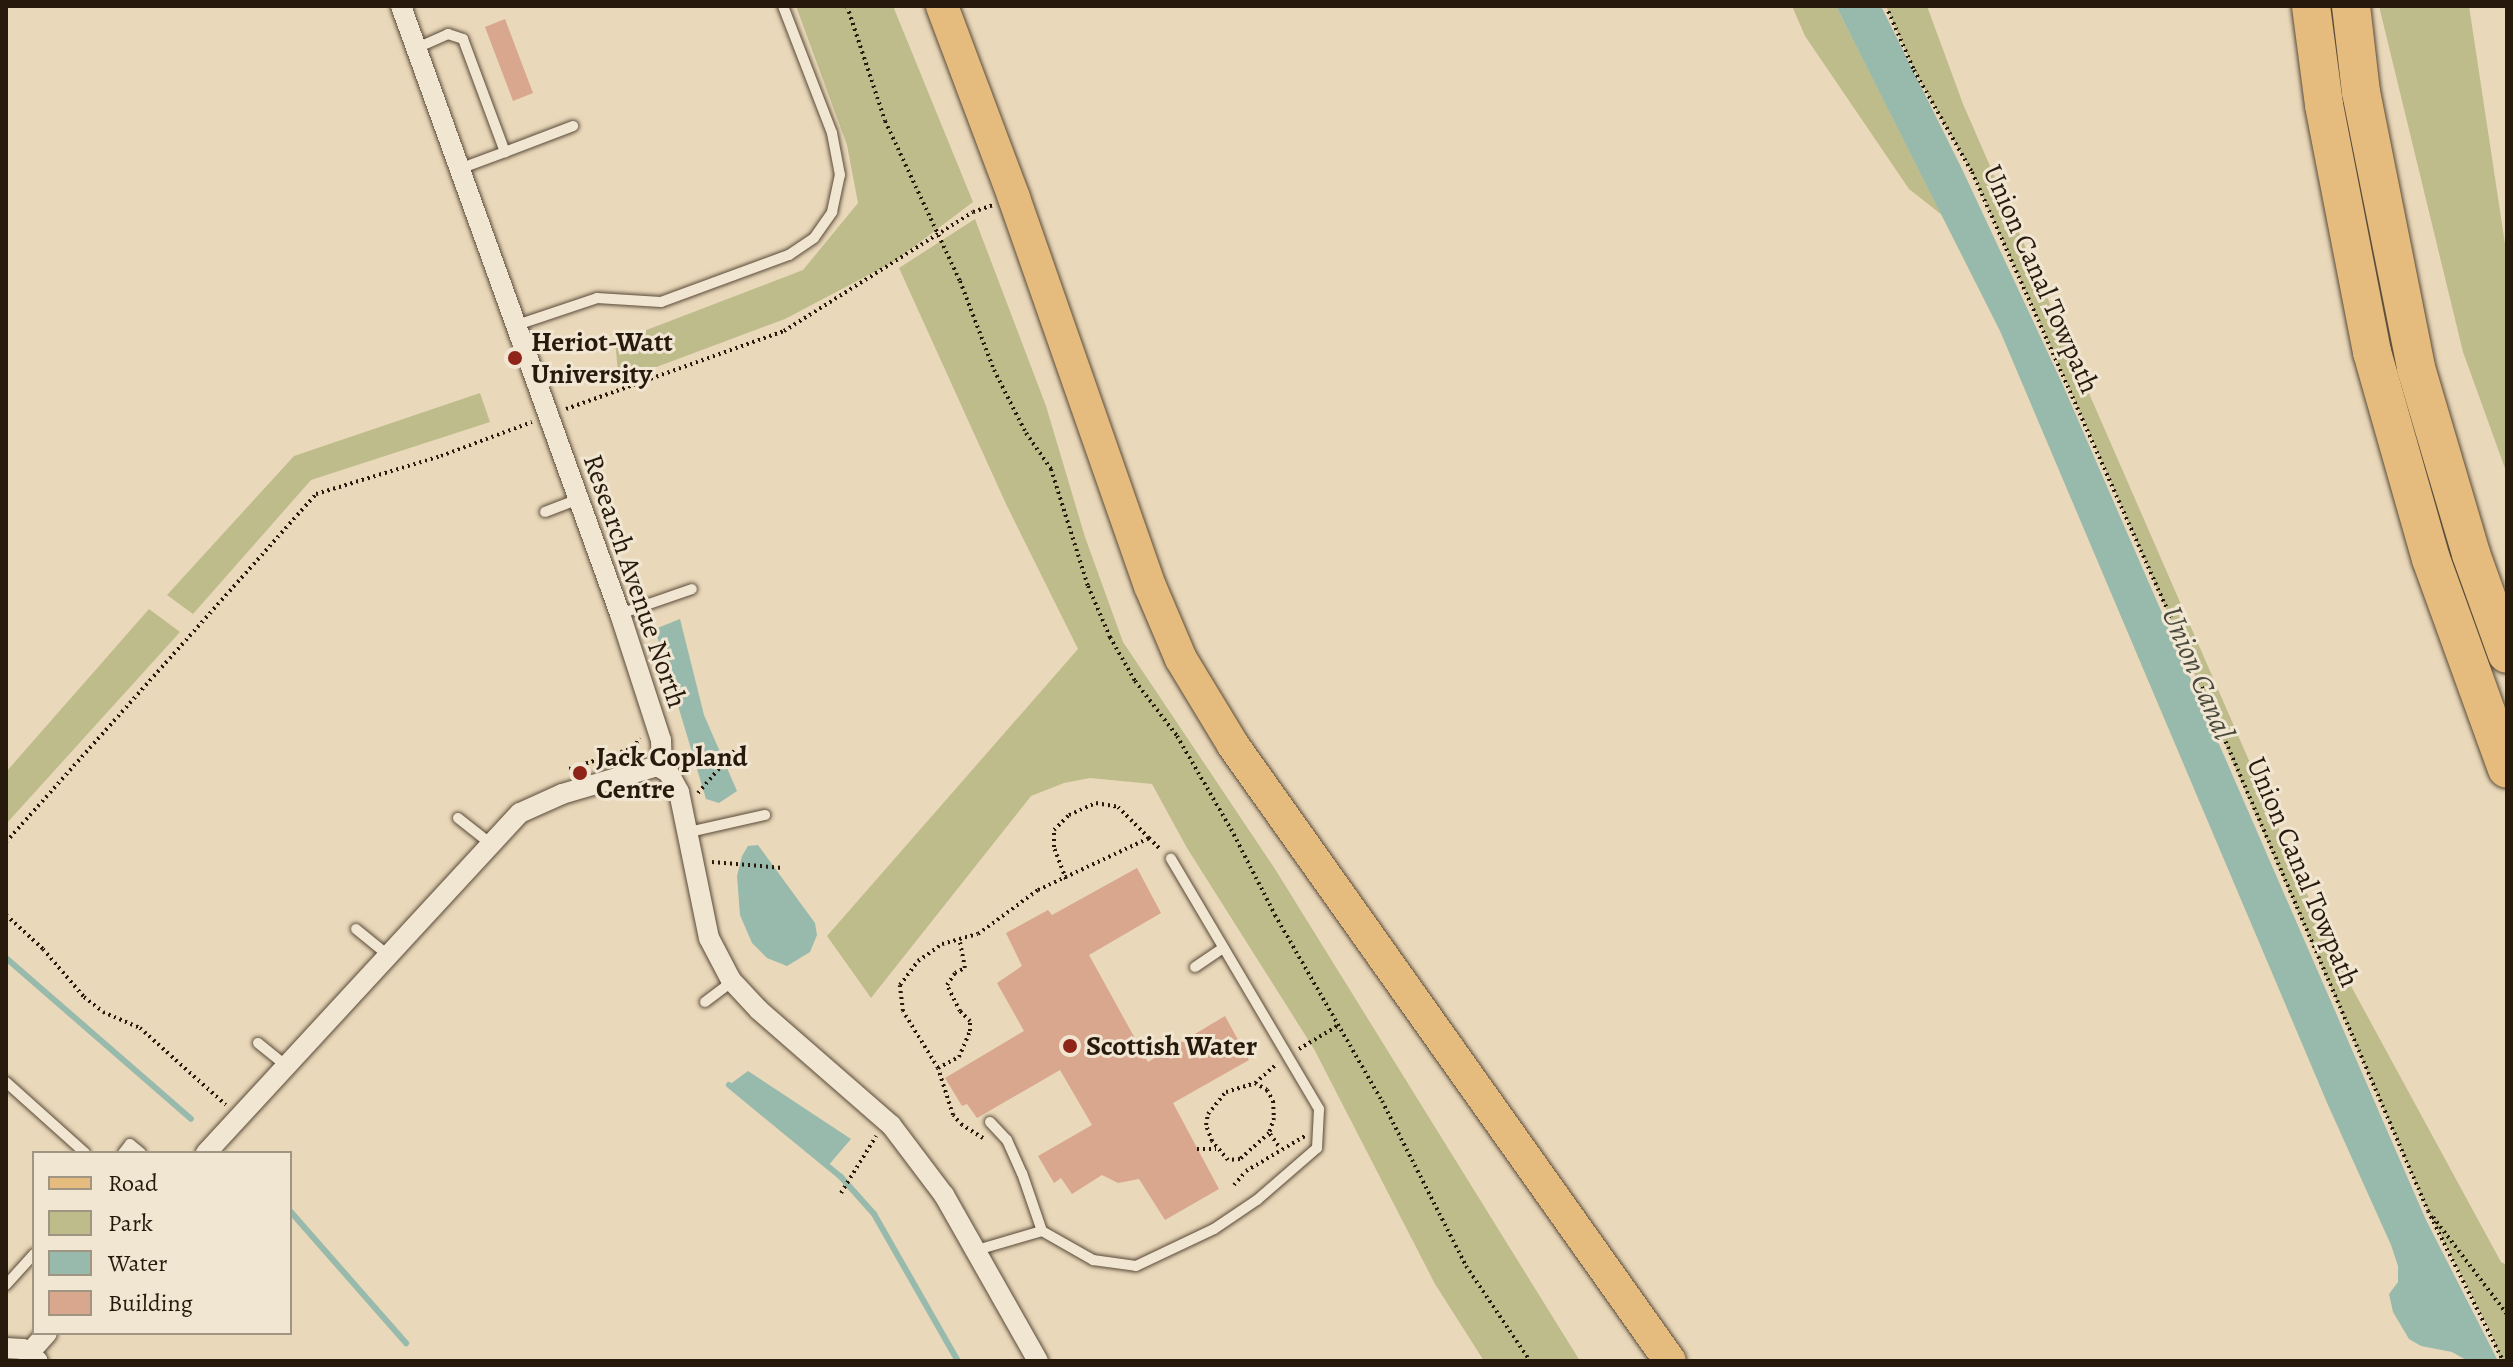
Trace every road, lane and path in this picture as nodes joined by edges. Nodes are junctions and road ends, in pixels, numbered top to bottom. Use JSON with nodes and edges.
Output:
{"nodes":[{"id":1,"x":401,"y":6,"type":"edge"},
{"id":2,"x":783,"y":6,"type":"edge"},
{"id":3,"x":847,"y":6,"type":"edge"},
{"id":4,"x":942,"y":6,"type":"edge"},
{"id":5,"x":1886,"y":6,"type":"edge"},
{"id":6,"x":2311,"y":6,"type":"edge"},
{"id":7,"x":2351,"y":6,"type":"edge"},
{"id":8,"x":419,"y":47,"type":"junction"},
{"id":9,"x":573,"y":126,"type":"dead end"},
{"id":10,"x":505,"y":152,"type":"junction"},
{"id":11,"x":462,"y":168,"type":"junction"},
{"id":12,"x":1014,"y":198,"type":"junction"},
{"id":13,"x":939,"y":236,"type":"junction"},
{"id":14,"x":517,"y":325,"type":"junction"},
{"id":15,"x":547,"y":416,"type":"junction"},
{"id":16,"x":577,"y":500,"type":"junction"},
{"id":17,"x":545,"y":512,"type":"dead end"},
{"id":18,"x":692,"y":589,"type":"dead end"},
{"id":19,"x":620,"y":614,"type":"junction"},
{"id":20,"x":2507,"y":654,"type":"edge"},
{"id":21,"x":736,"y":749,"type":"dead end"},
{"id":22,"x":662,"y":768,"type":"junction"},
{"id":23,"x":2507,"y":769,"type":"edge"},
{"id":24,"x":700,"y":791,"type":"dead end"},
{"id":25,"x":765,"y":815,"type":"dead end"},
{"id":26,"x":458,"y":818,"type":"dead end"},
{"id":27,"x":689,"y":832,"type":"junction"},
{"id":28,"x":1149,"y":838,"type":"junction"},
{"id":29,"x":6,"y":842,"type":"edge"},
{"id":30,"x":491,"y":844,"type":"junction"},
{"id":31,"x":1171,"y":859,"type":"joint"},
{"id":32,"x":729,"y":863,"type":"dead end"},
{"id":33,"x":783,"y":868,"type":"dead end"},
{"id":34,"x":1066,"y":879,"type":"junction"},
{"id":35,"x":6,"y":915,"type":"edge"},
{"id":36,"x":356,"y":929,"type":"dead end"},
{"id":37,"x":960,"y":941,"type":"junction"},
{"id":38,"x":1223,"y":948,"type":"junction"},
{"id":39,"x":388,"y":955,"type":"junction"},
{"id":40,"x":1195,"y":967,"type":"dead end"},
{"id":41,"x":732,"y":982,"type":"junction"},
{"id":42,"x":705,"y":1002,"type":"dead end"},
{"id":43,"x":258,"y":1043,"type":"dead end"},
{"id":44,"x":286,"y":1066,"type":"junction"},
{"id":45,"x":938,"y":1068,"type":"junction"},
{"id":46,"x":6,"y":1082,"type":"edge"},
{"id":47,"x":235,"y":1120,"type":"junction"},
{"id":48,"x":990,"y":1122,"type":"dead end"},
{"id":49,"x":1318,"y":1130,"type":"junction"},
{"id":50,"x":1269,"y":1133,"type":"junction"},
{"id":51,"x":876,"y":1136,"type":"dead end"},
{"id":52,"x":1007,"y":1140,"type":"junction"},
{"id":53,"x":1280,"y":1148,"type":"junction"},
{"id":54,"x":1197,"y":1149,"type":"dead end"},
{"id":55,"x":1216,"y":1149,"type":"junction"},
{"id":56,"x":83,"y":1151,"type":"edge"},
{"id":57,"x":208,"y":1151,"type":"edge"},
{"id":58,"x":1237,"y":1159,"type":"junction"},
{"id":59,"x":1246,"y":1171,"type":"junction"},
{"id":60,"x":1234,"y":1185,"type":"dead end"},
{"id":61,"x":841,"y":1193,"type":"dead end"},
{"id":62,"x":2428,"y":1211,"type":"junction"},
{"id":63,"x":1042,"y":1231,"type":"junction"},
{"id":64,"x":977,"y":1250,"type":"junction"},
{"id":65,"x":32,"y":1256,"type":"edge"},
{"id":66,"x":6,"y":1285,"type":"edge"},
{"id":67,"x":2507,"y":1314,"type":"edge"},
{"id":68,"x":46,"y":1335,"type":"edge"},
{"id":69,"x":6,"y":1348,"type":"edge"},
{"id":70,"x":34,"y":1357,"type":"edge"},
{"id":71,"x":1038,"y":1361,"type":"edge"},
{"id":72,"x":1530,"y":1361,"type":"edge"},
{"id":73,"x":1670,"y":1361,"type":"edge"},
{"id":74,"x":2503,"y":1361,"type":"edge"}],
"edges":[{"from":1,"to":8,"type":"street","name":"Research Avenue North"},
{"from":2,"to":14,"type":"lane"},
{"from":3,"to":13,"type":"path"},
{"from":4,"to":12,"type":"main road"},
{"from":5,"to":62,"type":"path","name":"Union Canal Towpath"},
{"from":6,"to":23,"type":"highway"},
{"from":7,"to":20,"type":"highway"},
{"from":8,"to":10,"type":"lane"},
{"from":8,"to":11,"type":"street","name":"Research Avenue North"},
{"from":9,"to":10,"type":"lane"},
{"from":10,"to":11,"type":"lane"},
{"from":11,"to":14,"type":"street","name":"Research Avenue North"},
{"from":12,"to":13,"type":"path"},
{"from":12,"to":73,"type":"main road"},
{"from":13,"to":15,"type":"path"},
{"from":13,"to":72,"type":"path"},
{"from":14,"to":15,"type":"street","name":"Research Avenue North"},
{"from":15,"to":16,"type":"street","name":"Research Avenue North"},
{"from":15,"to":29,"type":"path"},
{"from":16,"to":17,"type":"lane"},
{"from":16,"to":19,"type":"street","name":"Research Avenue North"},
{"from":18,"to":19,"type":"lane"},
{"from":19,"to":22,"type":"street","name":"Research Avenue North"},
{"from":21,"to":24,"type":"path"},
{"from":22,"to":27,"type":"street","name":"Research Avenue North"},
{"from":22,"to":30,"type":"street"},
{"from":25,"to":27,"type":"lane"},
{"from":26,"to":30,"type":"lane"},
{"from":27,"to":41,"type":"street","name":"Research Avenue North"},
{"from":28,"to":31,"type":"path"},
{"from":28,"to":34,"type":"path"},
{"from":28,"to":34,"type":"path"},
{"from":30,"to":39,"type":"street"},
{"from":31,"to":38,"type":"lane"},
{"from":32,"to":33,"type":"path"},
{"from":34,"to":37,"type":"path"},
{"from":35,"to":47,"type":"path"},
{"from":36,"to":39,"type":"lane"},
{"from":37,"to":45,"type":"path"},
{"from":37,"to":45,"type":"path"},
{"from":38,"to":40,"type":"lane"},
{"from":38,"to":49,"type":"lane"},
{"from":39,"to":44,"type":"street"},
{"from":41,"to":42,"type":"lane"},
{"from":41,"to":64,"type":"street","name":"Research Avenue North"},
{"from":43,"to":44,"type":"lane"},
{"from":44,"to":47,"type":"street"},
{"from":45,"to":52,"type":"path"},
{"from":46,"to":56,"type":"lane"},
{"from":47,"to":57,"type":"street"},
{"from":48,"to":52,"type":"lane"},
{"from":49,"to":53,"type":"path"},
{"from":49,"to":63,"type":"lane"},
{"from":50,"to":53,"type":"path"},
{"from":50,"to":55,"type":"path"},
{"from":50,"to":58,"type":"path"},
{"from":51,"to":61,"type":"path"},
{"from":52,"to":63,"type":"lane"},
{"from":53,"to":59,"type":"path"},
{"from":54,"to":55,"type":"path"},
{"from":55,"to":58,"type":"path"},
{"from":58,"to":59,"type":"path"},
{"from":59,"to":60,"type":"path"},
{"from":62,"to":67,"type":"path"},
{"from":62,"to":74,"type":"path","name":"Union Canal Towpath"},
{"from":63,"to":64,"type":"lane"},
{"from":64,"to":71,"type":"street","name":"Research Avenue North"},
{"from":65,"to":66,"type":"lane"},
{"from":68,"to":70,"type":"street"},
{"from":69,"to":70,"type":"street"}]}
